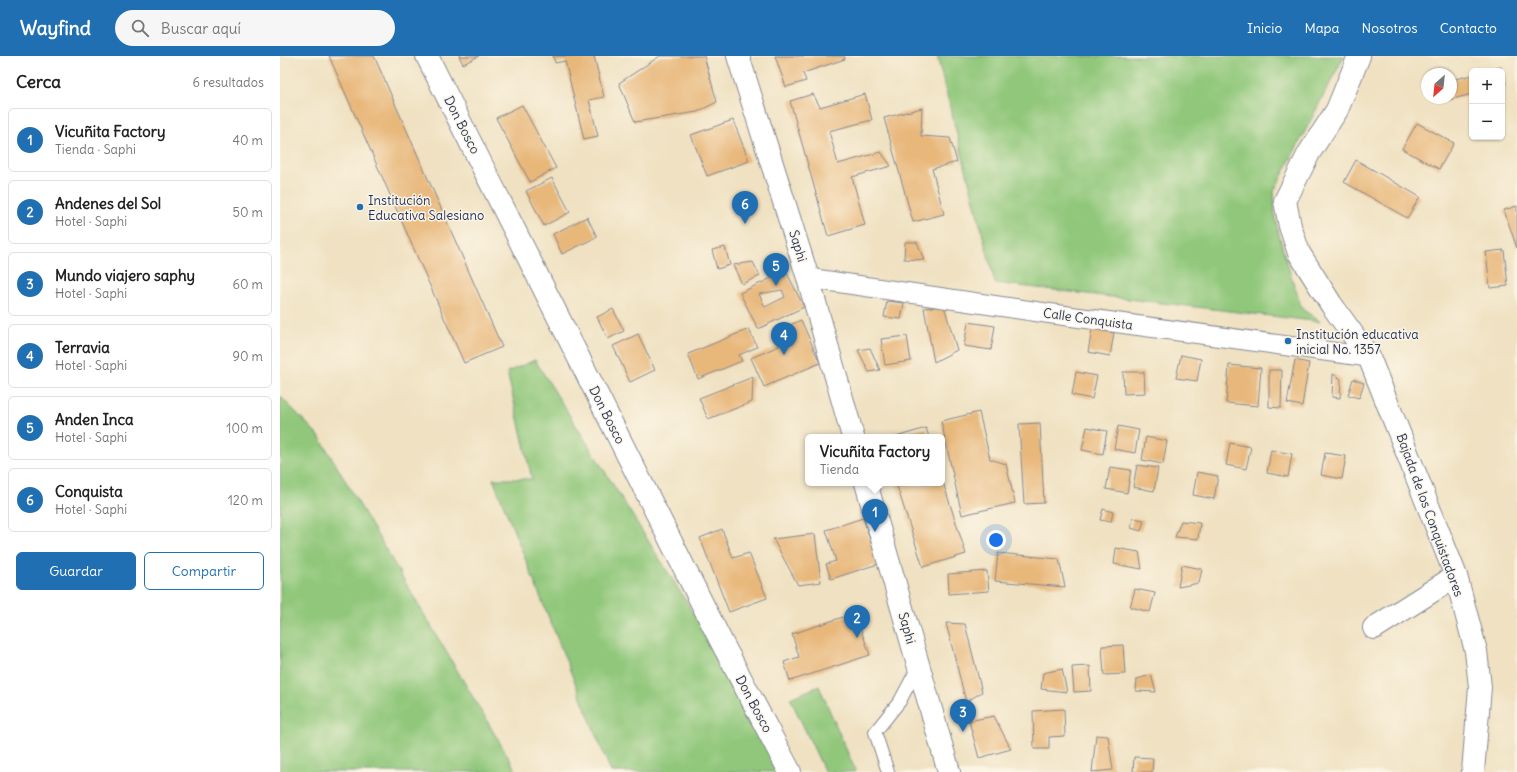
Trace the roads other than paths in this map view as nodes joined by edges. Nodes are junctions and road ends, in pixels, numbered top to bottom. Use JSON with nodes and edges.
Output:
{"nodes":[{"id":1,"x":427,"y":56,"type":"edge"},
{"id":2,"x":738,"y":56,"type":"edge"},
{"id":3,"x":1359,"y":56,"type":"edge"},
{"id":4,"x":808,"y":278,"type":"junction"},
{"id":5,"x":1369,"y":357,"type":"junction"},
{"id":6,"x":852,"y":434,"type":"edge"},
{"id":7,"x":867,"y":486,"type":"edge"},
{"id":8,"x":1456,"y":576,"type":"junction"},
{"id":9,"x":1374,"y":628,"type":"dead end"},
{"id":10,"x":918,"y":667,"type":"junction"},
{"id":11,"x":790,"y":772,"type":"edge"},
{"id":12,"x":888,"y":772,"type":"edge"},
{"id":13,"x":949,"y":772,"type":"edge"},
{"id":14,"x":1473,"y":772,"type":"edge"}],
"edges":[{"from":1,"to":11,"type":"street","name":"Don Bosco"},
{"from":2,"to":4,"type":"street","name":"Saphi"},
{"from":3,"to":5,"type":"street","name":"Bajada de los Conquistadores"},
{"from":4,"to":5,"type":"street","name":"Calle Conquista"},
{"from":4,"to":6,"type":"street","name":"Saphi"},
{"from":5,"to":8,"type":"street","name":"Bajada de los Conquistadores"},
{"from":7,"to":10,"type":"street","name":"Saphi"},
{"from":8,"to":9,"type":"street"},
{"from":8,"to":14,"type":"street","name":"Bajada de los Conquistadores"},
{"from":10,"to":12,"type":"lane"},
{"from":10,"to":13,"type":"street","name":"Saphi"}]}
